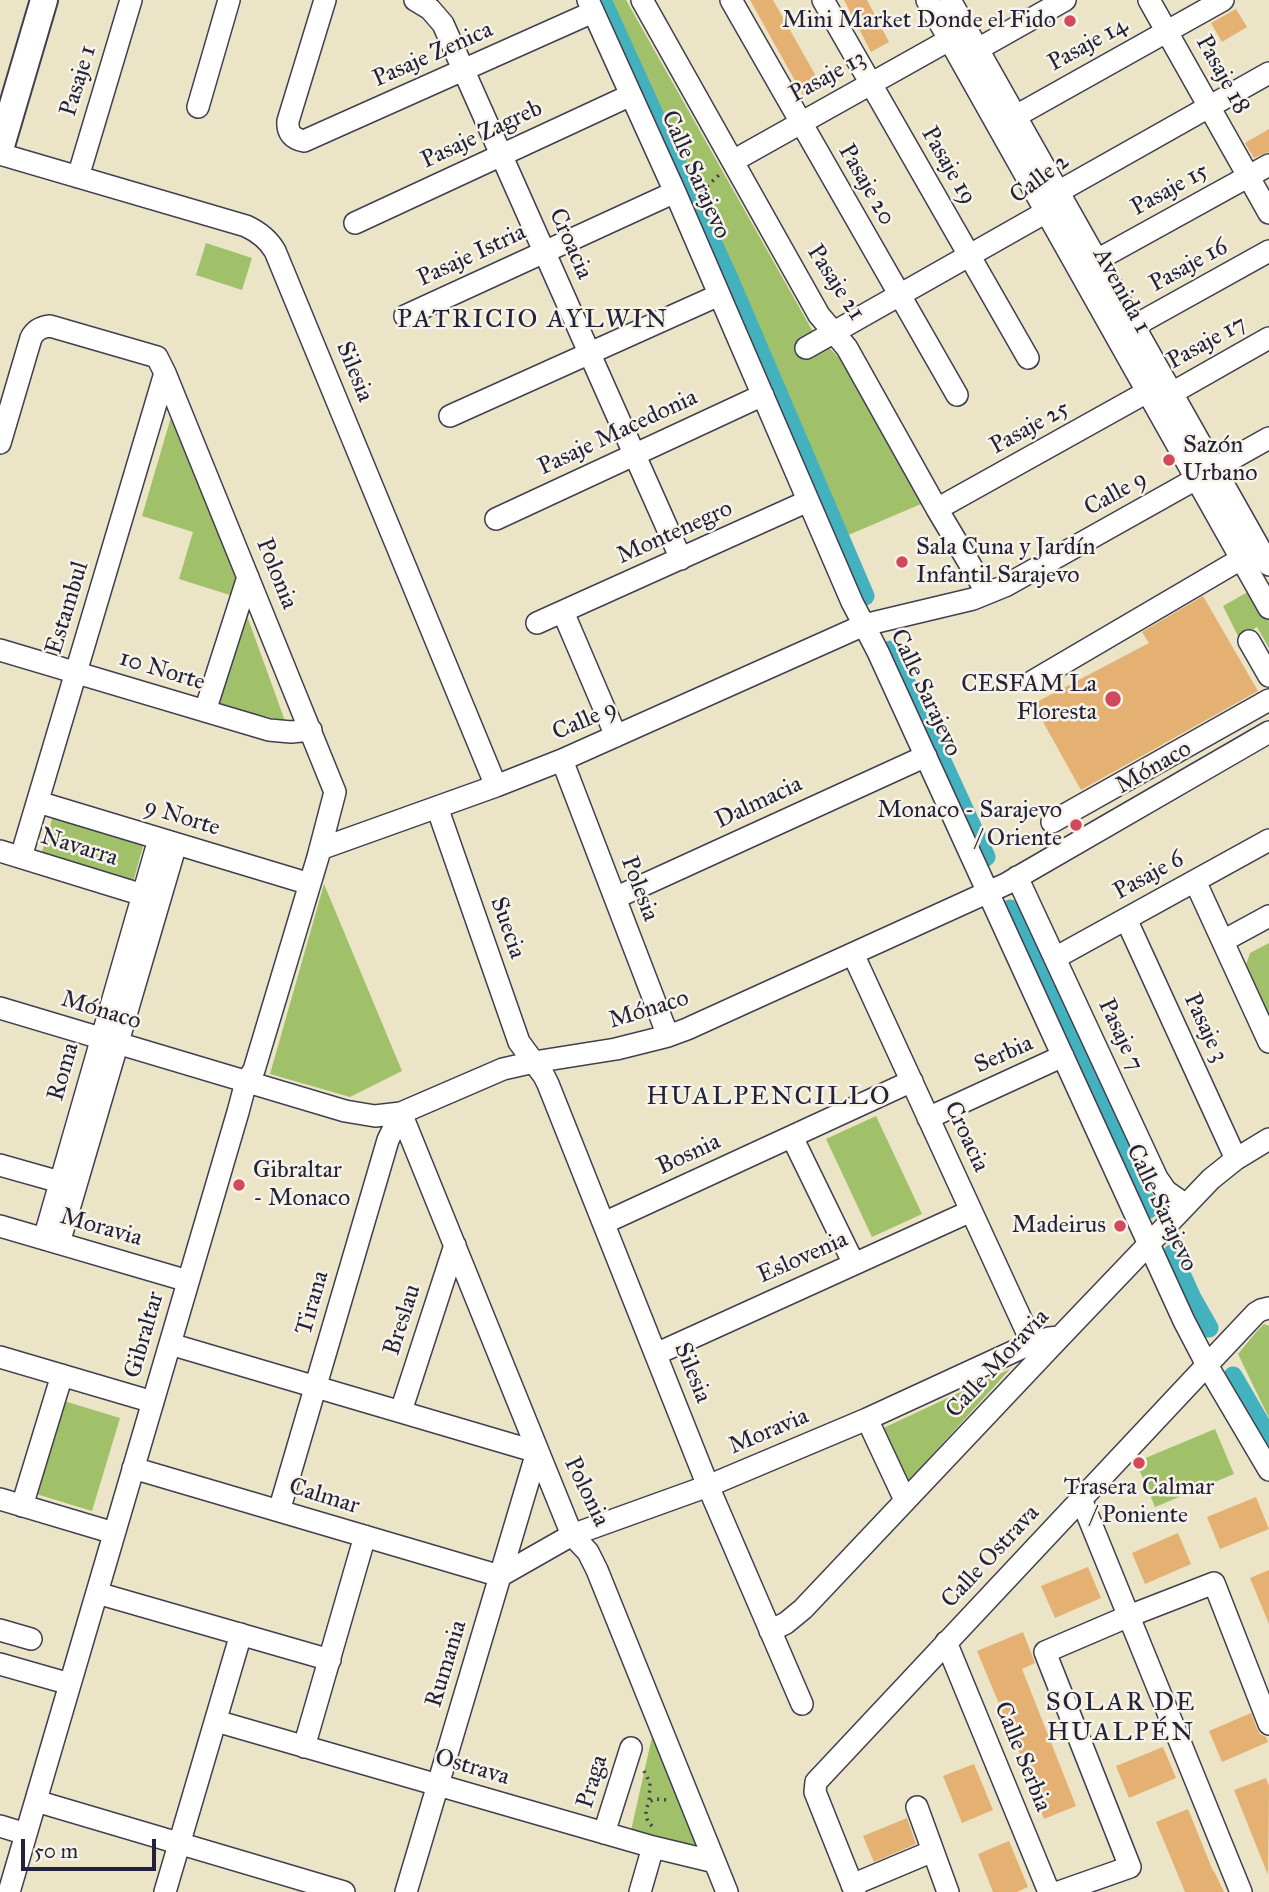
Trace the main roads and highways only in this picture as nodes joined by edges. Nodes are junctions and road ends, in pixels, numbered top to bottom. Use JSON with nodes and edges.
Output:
{"nodes":[{"id":1,"x":44,"y":0,"type":"edge"},
{"id":2,"x":6,"y":109,"type":"edge"},
{"id":3,"x":0,"y":149,"type":"edge"}],
"edges":[{"from":1,"to":2,"type":"main road"},
{"from":2,"to":3,"type":"main road"}]}
